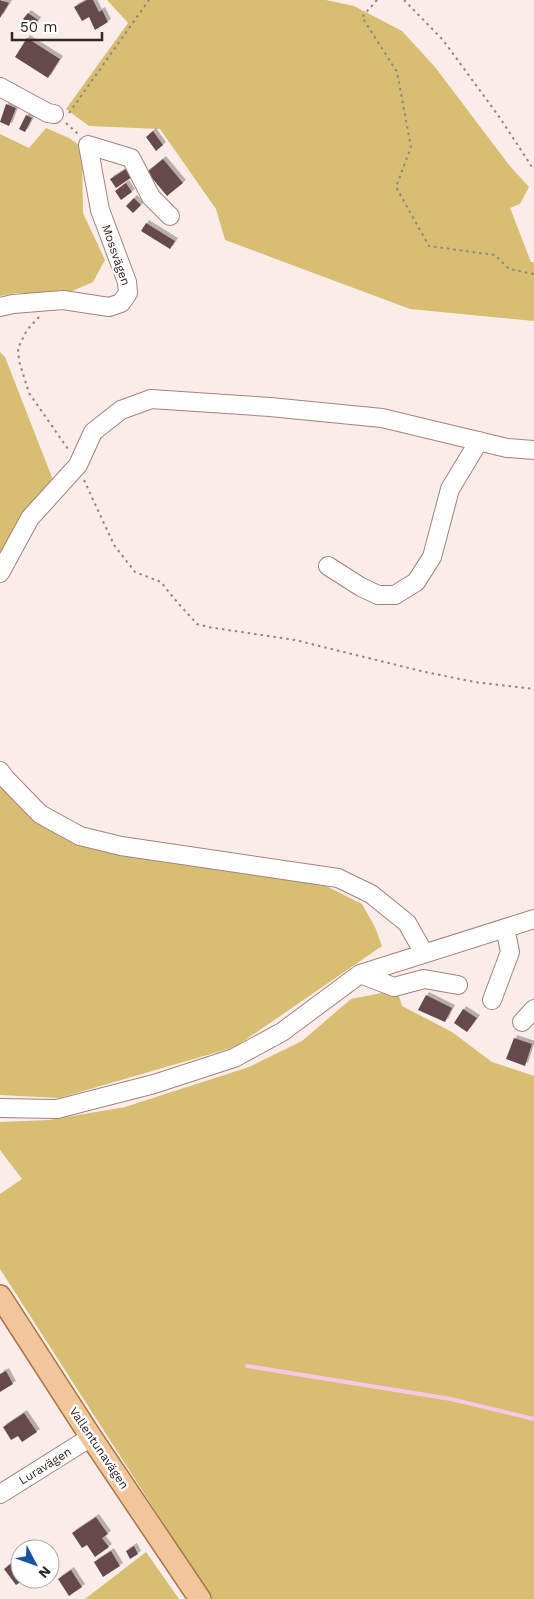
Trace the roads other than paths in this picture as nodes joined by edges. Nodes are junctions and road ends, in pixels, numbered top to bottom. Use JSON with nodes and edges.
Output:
{"nodes":[{"id":1,"x":0,"y":86,"type":"edge"},
{"id":2,"x":58,"y":117,"type":"road end"},
{"id":3,"x":170,"y":216,"type":"dead end"},
{"id":4,"x":0,"y":307,"type":"edge"},
{"id":5,"x":479,"y":441,"type":"junction"},
{"id":6,"x":534,"y":450,"type":"edge"},
{"id":7,"x":328,"y":566,"type":"dead end"},
{"id":8,"x":0,"y":573,"type":"edge"},
{"id":9,"x":0,"y":771,"type":"edge"},
{"id":10,"x":534,"y":919,"type":"edge"},
{"id":11,"x":505,"y":928,"type":"junction"},
{"id":12,"x":424,"y":953,"type":"junction"},
{"id":13,"x":360,"y":974,"type":"junction"},
{"id":14,"x":458,"y":985,"type":"dead end"},
{"id":15,"x":492,"y":1000,"type":"dead end"},
{"id":16,"x":0,"y":1108,"type":"edge"},
{"id":17,"x":0,"y":1296,"type":"edge"},
{"id":18,"x":91,"y":1437,"type":"junction"},
{"id":19,"x":0,"y":1494,"type":"edge"},
{"id":20,"x":200,"y":1599,"type":"edge"}],
"edges":[{"from":1,"to":2,"type":"street"},
{"from":3,"to":4,"type":"street","name":"Mossvägen"},
{"from":5,"to":6,"type":"street"},
{"from":5,"to":7,"type":"street"},
{"from":5,"to":8,"type":"street"},
{"from":9,"to":12,"type":"street"},
{"from":10,"to":11,"type":"street"},
{"from":11,"to":12,"type":"street"},
{"from":11,"to":15,"type":"street"},
{"from":12,"to":13,"type":"street"},
{"from":13,"to":14,"type":"street"},
{"from":13,"to":16,"type":"street"},
{"from":17,"to":18,"type":"main road","name":"Vallentunavägen"},
{"from":18,"to":19,"type":"street","name":"Luravägen"},
{"from":18,"to":20,"type":"main road","name":"Vallentunavägen"}]}
